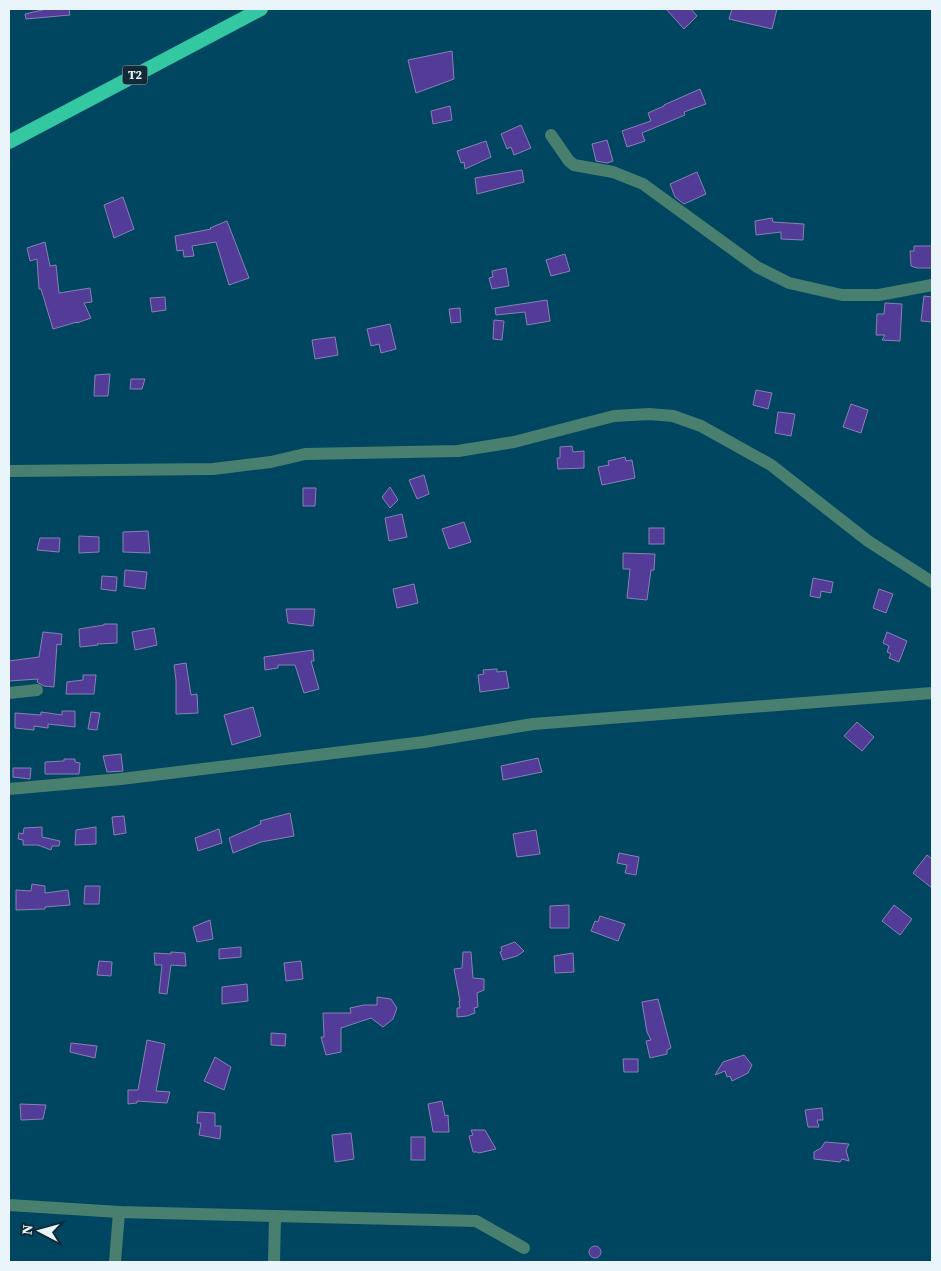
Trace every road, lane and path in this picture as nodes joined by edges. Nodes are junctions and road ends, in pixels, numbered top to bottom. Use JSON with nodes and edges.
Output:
{"nodes":[{"id":1,"x":262,"y":9,"type":"edge"},
{"id":2,"x":551,"y":135,"type":"dead end"},
{"id":3,"x":9,"y":142,"type":"edge"},
{"id":4,"x":932,"y":285,"type":"edge"},
{"id":5,"x":9,"y":471,"type":"edge"},
{"id":6,"x":932,"y":582,"type":"edge"},
{"id":7,"x":37,"y":690,"type":"dead end"},
{"id":8,"x":9,"y":693,"type":"edge"},
{"id":9,"x":932,"y":693,"type":"edge"},
{"id":10,"x":9,"y":789,"type":"edge"},
{"id":11,"x":9,"y":1205,"type":"edge"},
{"id":12,"x":119,"y":1212,"type":"junction"},
{"id":13,"x":275,"y":1216,"type":"junction"},
{"id":14,"x":524,"y":1248,"type":"dead end"},
{"id":15,"x":115,"y":1262,"type":"edge"},
{"id":16,"x":274,"y":1262,"type":"edge"}],
"edges":[{"from":1,"to":3,"type":"highway","number":"T2"},
{"from":2,"to":4,"type":"street"},
{"from":5,"to":6,"type":"street"},
{"from":7,"to":8,"type":"street"},
{"from":9,"to":10,"type":"street"},
{"from":11,"to":12,"type":"street"},
{"from":12,"to":13,"type":"street"},
{"from":12,"to":15,"type":"street"},
{"from":13,"to":14,"type":"street"},
{"from":13,"to":16,"type":"street"}]}
